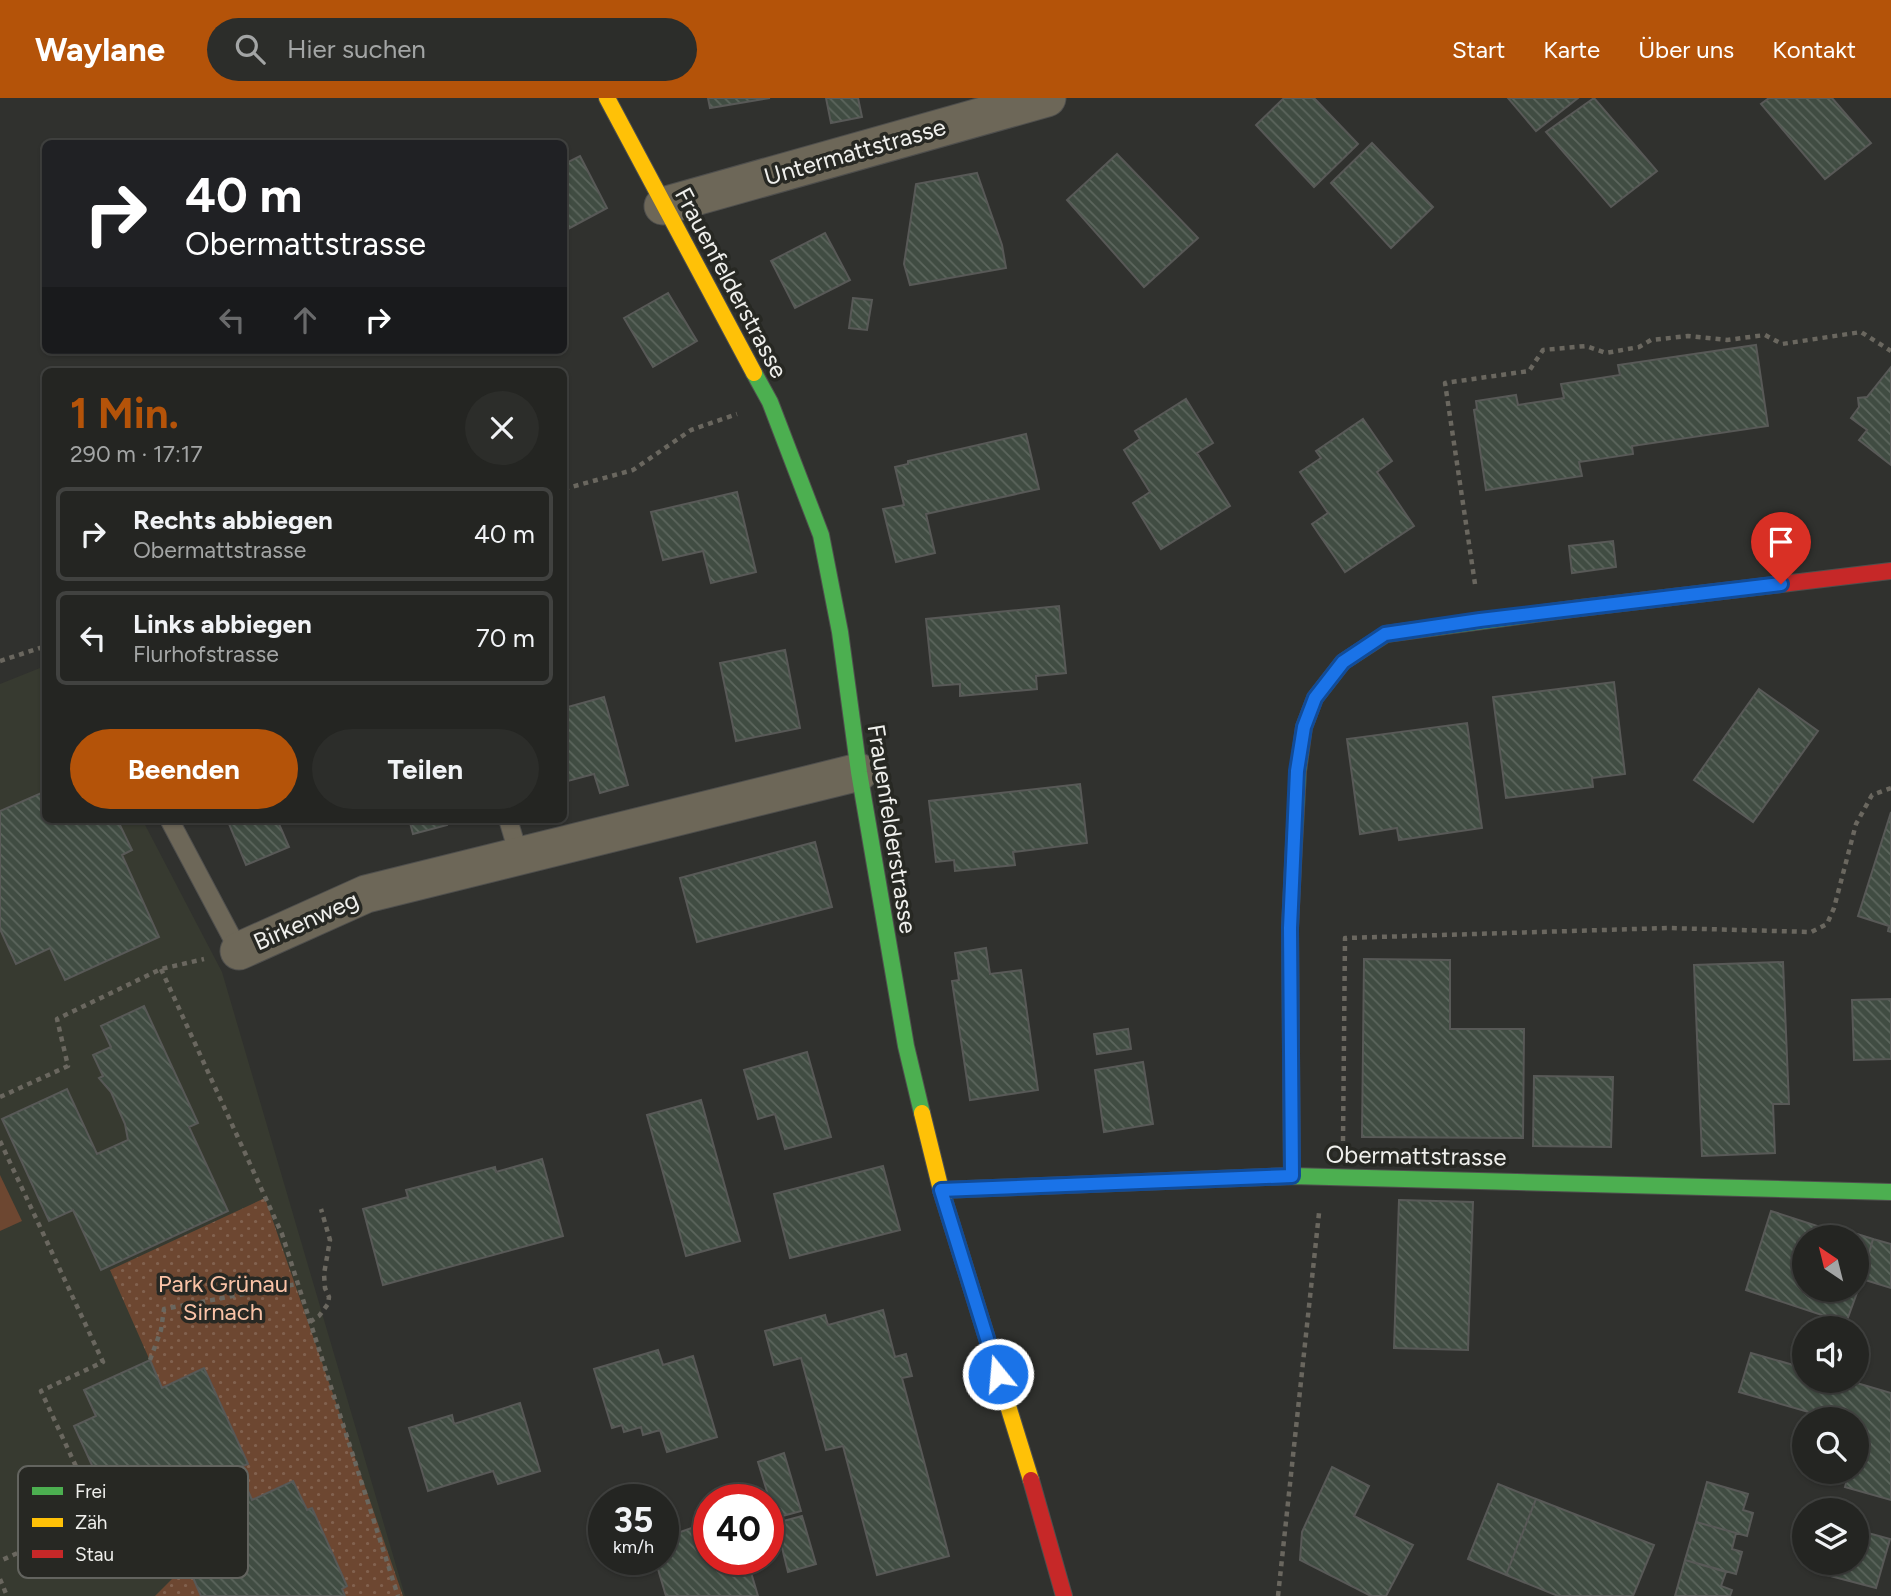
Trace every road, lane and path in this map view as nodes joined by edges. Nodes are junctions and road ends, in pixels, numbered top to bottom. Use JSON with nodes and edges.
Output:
{"nodes":[{"id":1,"x":607,"y":98,"type":"edge"},
{"id":2,"x":1047,"y":98,"type":"edge"},
{"id":3,"x":663,"y":206,"type":"junction"},
{"id":4,"x":1891,"y":351,"type":"edge"},
{"id":5,"x":770,"y":402,"type":"junction"},
{"id":6,"x":567,"y":488,"type":"edge"},
{"id":7,"x":1891,"y":571,"type":"edge"},
{"id":8,"x":1480,"y":620,"type":"junction"},
{"id":9,"x":42,"y":647,"type":"edge"},
{"id":10,"x":0,"y":661,"type":"edge"},
{"id":11,"x":859,"y":772,"type":"junction"},
{"id":12,"x":1891,"y":788,"type":"edge"},
{"id":13,"x":171,"y":823,"type":"edge"},
{"id":14,"x":509,"y":823,"type":"edge"},
{"id":15,"x":519,"y":856,"type":"junction"},
{"id":16,"x":239,"y":951,"type":"junction"},
{"id":17,"x":162,"y":969,"type":"junction"},
{"id":18,"x":0,"y":1097,"type":"edge"},
{"id":19,"x":0,"y":1141,"type":"edge"},
{"id":20,"x":1292,"y":1176,"type":"junction"},
{"id":21,"x":1322,"y":1177,"type":"junction"},
{"id":22,"x":1342,"y":1177,"type":"junction"},
{"id":23,"x":941,"y":1190,"type":"junction"},
{"id":24,"x":1891,"y":1192,"type":"edge"},
{"id":25,"x":321,"y":1209,"type":"dead end"},
{"id":26,"x":297,"y":1284,"type":"junction"},
{"id":27,"x":310,"y":1322,"type":"junction"},
{"id":28,"x":150,"y":1360,"type":"dead end"},
{"id":29,"x":76,"y":1466,"type":"edge"},
{"id":30,"x":18,"y":1553,"type":"edge"},
{"id":31,"x":0,"y":1561,"type":"edge"},
{"id":32,"x":0,"y":1580,"type":"edge"},
{"id":33,"x":7,"y":1596,"type":"edge"},
{"id":34,"x":398,"y":1596,"type":"edge"},
{"id":35,"x":1064,"y":1596,"type":"edge"},
{"id":36,"x":1278,"y":1596,"type":"edge"}],
"edges":[{"from":1,"to":3,"type":"street","name":"Frauenfelderstrasse"},
{"from":2,"to":3,"type":"street","name":"Untermattstrasse"},
{"from":3,"to":5,"type":"street","name":"Frauenfelderstrasse"},
{"from":4,"to":8,"type":"path"},
{"from":5,"to":6,"type":"path"},
{"from":5,"to":11,"type":"street","name":"Frauenfelderstrasse"},
{"from":7,"to":8,"type":"street"},
{"from":8,"to":20,"type":"street"},
{"from":9,"to":10,"type":"path"},
{"from":11,"to":15,"type":"street","name":"Birkenweg"},
{"from":11,"to":23,"type":"street","name":"Frauenfelderstrasse"},
{"from":12,"to":22,"type":"path"},
{"from":13,"to":16,"type":"lane","name":"Birkenweg"},
{"from":14,"to":15,"type":"lane"},
{"from":15,"to":16,"type":"street","name":"Birkenweg"},
{"from":16,"to":17,"type":"path"},
{"from":17,"to":18,"type":"path"},
{"from":17,"to":26,"type":"path"},
{"from":19,"to":29,"type":"path"},
{"from":20,"to":21,"type":"street","name":"Obermattstrasse"},
{"from":20,"to":23,"type":"street","name":"Obermattstrasse"},
{"from":21,"to":22,"type":"street","name":"Obermattstrasse"},
{"from":21,"to":36,"type":"path"},
{"from":22,"to":24,"type":"street","name":"Obermattstrasse"},
{"from":23,"to":35,"type":"street","name":"Frauenfelderstrasse"},
{"from":25,"to":27,"type":"path"},
{"from":26,"to":27,"type":"path"},
{"from":26,"to":28,"type":"path"},
{"from":27,"to":34,"type":"path"},
{"from":30,"to":31,"type":"path"},
{"from":32,"to":33,"type":"path"}]}
